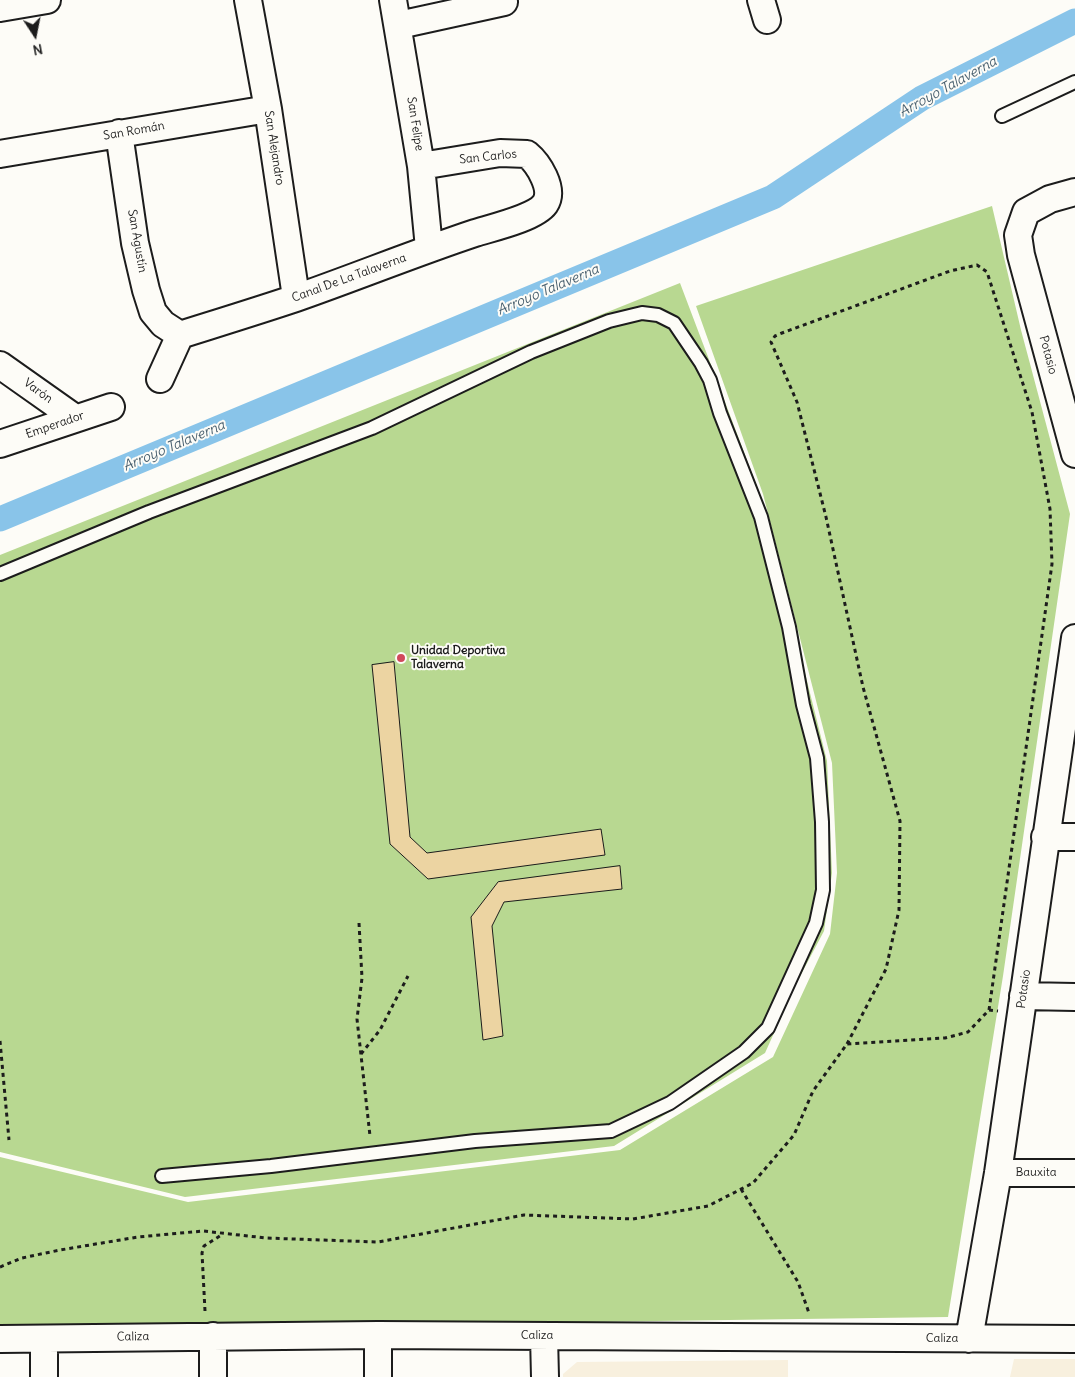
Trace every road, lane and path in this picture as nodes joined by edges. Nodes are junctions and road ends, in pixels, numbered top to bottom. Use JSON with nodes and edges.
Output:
{"nodes":[{"id":1,"x":48,"y":0,"type":"edge"},
{"id":2,"x":248,"y":0,"type":"edge"},
{"id":3,"x":393,"y":0,"type":"edge"},
{"id":4,"x":504,"y":2,"type":"dead end"},
{"id":5,"x":0,"y":8,"type":"edge"},
{"id":6,"x":399,"y":26,"type":"junction"},
{"id":7,"x":1075,"y":82,"type":"edge"},
{"id":8,"x":268,"y":108,"type":"junction"},
{"id":9,"x":1002,"y":116,"type":"dead end"},
{"id":10,"x":119,"y":133,"type":"junction"},
{"id":11,"x":0,"y":154,"type":"edge"},
{"id":12,"x":421,"y":166,"type":"junction"},
{"id":13,"x":1075,"y":192,"type":"edge"},
{"id":14,"x":517,"y":219,"type":"joint"},
{"id":15,"x":429,"y":248,"type":"junction"},
{"id":16,"x":296,"y":297,"type":"junction"},
{"id":17,"x":180,"y":335,"type":"junction"},
{"id":18,"x":0,"y":365,"type":"edge"},
{"id":19,"x":160,"y":379,"type":"dead end"},
{"id":20,"x":111,"y":407,"type":"dead end"},
{"id":21,"x":75,"y":418,"type":"junction"},
{"id":22,"x":0,"y":444,"type":"edge"},
{"id":23,"x":1075,"y":454,"type":"edge"},
{"id":24,"x":0,"y":574,"type":"edge"},
{"id":25,"x":1075,"y":638,"type":"edge"},
{"id":26,"x":1072,"y":681,"type":"edge"},
{"id":27,"x":1045,"y":837,"type":"junction"},
{"id":28,"x":1075,"y":837,"type":"edge"},
{"id":29,"x":359,"y":922,"type":"dead end"},
{"id":30,"x":408,"y":976,"type":"dead end"},
{"id":31,"x":1075,"y":997,"type":"edge"},
{"id":32,"x":1022,"y":1004,"type":"junction"},
{"id":33,"x":989,"y":1010,"type":"junction"},
{"id":34,"x":0,"y":1041,"type":"edge"},
{"id":35,"x":847,"y":1044,"type":"junction"},
{"id":36,"x":361,"y":1054,"type":"junction"},
{"id":37,"x":9,"y":1140,"type":"dead end"},
{"id":38,"x":372,"y":1154,"type":"junction"},
{"id":39,"x":998,"y":1173,"type":"junction"},
{"id":40,"x":1075,"y":1173,"type":"edge"},
{"id":41,"x":162,"y":1176,"type":"dead end"},
{"id":42,"x":741,"y":1189,"type":"junction"},
{"id":43,"x":224,"y":1233,"type":"junction"},
{"id":44,"x":0,"y":1267,"type":"edge"},
{"id":45,"x":378,"y":1335,"type":"junction"},
{"id":46,"x":213,"y":1336,"type":"junction"},
{"id":47,"x":544,"y":1336,"type":"junction"},
{"id":48,"x":810,"y":1338,"type":"junction"},
{"id":49,"x":0,"y":1339,"type":"edge"},
{"id":50,"x":44,"y":1339,"type":"junction"},
{"id":51,"x":969,"y":1339,"type":"junction"},
{"id":52,"x":1075,"y":1339,"type":"edge"},
{"id":53,"x":44,"y":1377,"type":"edge"},
{"id":54,"x":213,"y":1377,"type":"edge"},
{"id":55,"x":378,"y":1377,"type":"edge"},
{"id":56,"x":544,"y":1377,"type":"edge"}],
"edges":[{"from":1,"to":5,"type":"street"},
{"from":2,"to":8,"type":"street","name":"San Alejandro"},
{"from":3,"to":6,"type":"street","name":"San Felipe"},
{"from":4,"to":6,"type":"street"},
{"from":6,"to":12,"type":"street","name":"San Felipe"},
{"from":7,"to":9,"type":"lane"},
{"from":8,"to":10,"type":"street","name":"San Román"},
{"from":8,"to":16,"type":"street","name":"San Alejandro"},
{"from":10,"to":11,"type":"street","name":"San Román"},
{"from":10,"to":17,"type":"street","name":"San Agustín"},
{"from":12,"to":14,"type":"street","name":"San Carlos"},
{"from":12,"to":15,"type":"street","name":"San Felipe"},
{"from":13,"to":23,"type":"street","name":"Potasio"},
{"from":14,"to":15,"type":"street","name":"Canal De La Talaverna"},
{"from":15,"to":16,"type":"street","name":"Canal De La Talaverna"},
{"from":16,"to":17,"type":"street","name":"Canal De La Talaverna"},
{"from":17,"to":19,"type":"street"},
{"from":18,"to":21,"type":"street","name":"Varón"},
{"from":20,"to":21,"type":"street","name":"Emperador"},
{"from":21,"to":22,"type":"street","name":"Emperador"},
{"from":24,"to":38,"type":"lane"},
{"from":25,"to":26,"type":"street","name":"Potasio"},
{"from":26,"to":27,"type":"street","name":"Potasio"},
{"from":27,"to":28,"type":"street"},
{"from":27,"to":32,"type":"street","name":"Potasio"},
{"from":29,"to":36,"type":"path"},
{"from":30,"to":36,"type":"path"},
{"from":31,"to":32,"type":"street"},
{"from":32,"to":33,"type":"path"},
{"from":32,"to":39,"type":"street","name":"Potasio"},
{"from":33,"to":35,"type":"path"},
{"from":33,"to":35,"type":"path"},
{"from":34,"to":37,"type":"path"},
{"from":35,"to":42,"type":"path"},
{"from":36,"to":38,"type":"path"},
{"from":38,"to":41,"type":"lane"},
{"from":39,"to":40,"type":"street","name":"Bauxita"},
{"from":39,"to":51,"type":"street","name":"Potasio"},
{"from":42,"to":43,"type":"path"},
{"from":42,"to":48,"type":"path"},
{"from":43,"to":44,"type":"path"},
{"from":43,"to":46,"type":"path"},
{"from":45,"to":46,"type":"street","name":"Caliza"},
{"from":45,"to":47,"type":"street","name":"Caliza"},
{"from":45,"to":55,"type":"street"},
{"from":46,"to":50,"type":"street","name":"Caliza"},
{"from":46,"to":54,"type":"street"},
{"from":47,"to":48,"type":"street","name":"Caliza"},
{"from":47,"to":56,"type":"street"},
{"from":48,"to":51,"type":"street","name":"Caliza"},
{"from":49,"to":50,"type":"street","name":"Caliza"},
{"from":50,"to":53,"type":"street"},
{"from":51,"to":52,"type":"street","name":"Caliza"}]}
